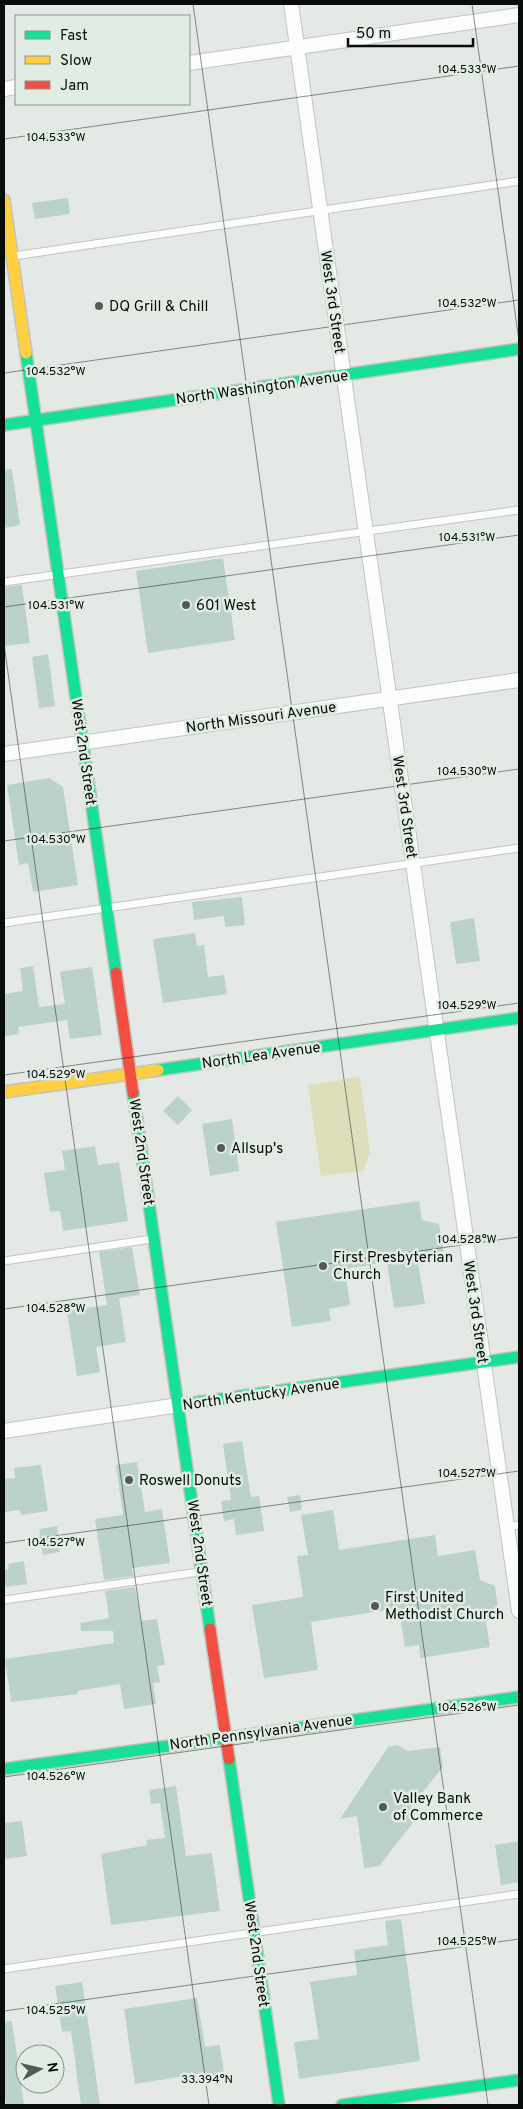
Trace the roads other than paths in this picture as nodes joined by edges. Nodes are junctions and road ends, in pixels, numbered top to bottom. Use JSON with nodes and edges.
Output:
{"nodes":[{"id":1,"x":291,"y":4,"type":"edge"},
{"id":2,"x":519,"y":15,"type":"edge"},
{"id":3,"x":297,"y":48,"type":"junction"},
{"id":4,"x":190,"y":63,"type":"edge"},
{"id":5,"x":519,"y":181,"type":"edge"},
{"id":6,"x":4,"y":200,"type":"edge"},
{"id":7,"x":320,"y":210,"type":"junction"},
{"id":8,"x":8,"y":257,"type":"edge"},
{"id":9,"x":519,"y":349,"type":"edge"},
{"id":10,"x":343,"y":375,"type":"junction"},
{"id":11,"x":35,"y":420,"type":"junction"},
{"id":12,"x":4,"y":425,"type":"edge"},
{"id":13,"x":519,"y":510,"type":"edge"},
{"id":14,"x":365,"y":533,"type":"junction"},
{"id":15,"x":58,"y":574,"type":"junction"},
{"id":16,"x":4,"y":582,"type":"edge"},
{"id":17,"x":519,"y":680,"type":"edge"},
{"id":18,"x":389,"y":699,"type":"junction"},
{"id":19,"x":82,"y":743,"type":"junction"},
{"id":20,"x":4,"y":754,"type":"edge"},
{"id":21,"x":519,"y":848,"type":"edge"},
{"id":22,"x":412,"y":864,"type":"junction"},
{"id":23,"x":107,"y":909,"type":"junction"},
{"id":24,"x":4,"y":923,"type":"edge"},
{"id":25,"x":519,"y":1018,"type":"edge"},
{"id":26,"x":436,"y":1029,"type":"junction"},
{"id":27,"x":130,"y":1073,"type":"junction"},
{"id":28,"x":4,"y":1092,"type":"edge"},
{"id":29,"x":155,"y":1238,"type":"junction"},
{"id":30,"x":4,"y":1261,"type":"edge"},
{"id":31,"x":519,"y":1357,"type":"edge"},
{"id":32,"x":483,"y":1362,"type":"junction"},
{"id":33,"x":179,"y":1405,"type":"junction"},
{"id":34,"x":4,"y":1431,"type":"edge"},
{"id":35,"x":513,"y":1526,"type":"edge"},
{"id":36,"x":202,"y":1571,"type":"junction"},
{"id":37,"x":4,"y":1600,"type":"edge"},
{"id":38,"x":519,"y":1611,"type":"edge"},
{"id":39,"x":519,"y":1697,"type":"edge"},
{"id":40,"x":226,"y":1737,"type":"junction"},
{"id":41,"x":4,"y":1769,"type":"edge"},
{"id":42,"x":519,"y":1894,"type":"edge"},
{"id":43,"x":254,"y":1932,"type":"junction"},
{"id":44,"x":4,"y":1969,"type":"edge"},
{"id":45,"x":519,"y":2080,"type":"edge"},
{"id":46,"x":280,"y":2105,"type":"edge"},
{"id":47,"x":342,"y":2105,"type":"edge"}],
"edges":[{"from":1,"to":3,"type":"street","name":"West 3rd Street"},
{"from":2,"to":3,"type":"street"},
{"from":3,"to":4,"type":"street"},
{"from":3,"to":7,"type":"street","name":"West 3rd Street"},
{"from":5,"to":7,"type":"lane"},
{"from":6,"to":8,"type":"street","name":"West 2nd Street"},
{"from":7,"to":8,"type":"lane"},
{"from":7,"to":10,"type":"street","name":"West 3rd Street"},
{"from":8,"to":11,"type":"street","name":"West 2nd Street"},
{"from":9,"to":10,"type":"street","name":"North Washington Avenue"},
{"from":10,"to":11,"type":"street","name":"North Washington Avenue"},
{"from":10,"to":14,"type":"street","name":"West 3rd Street"},
{"from":11,"to":12,"type":"street","name":"North Washington Avenue"},
{"from":11,"to":15,"type":"street","name":"West 2nd Street"},
{"from":13,"to":14,"type":"lane"},
{"from":14,"to":15,"type":"lane"},
{"from":14,"to":18,"type":"street","name":"West 3rd Street"},
{"from":15,"to":16,"type":"lane"},
{"from":15,"to":19,"type":"street","name":"West 2nd Street"},
{"from":17,"to":18,"type":"street","name":"North Missouri Avenue"},
{"from":18,"to":19,"type":"street","name":"North Missouri Avenue"},
{"from":18,"to":22,"type":"street","name":"West 3rd Street"},
{"from":19,"to":20,"type":"street","name":"North Missouri Avenue"},
{"from":19,"to":23,"type":"street","name":"West 2nd Street"},
{"from":21,"to":22,"type":"lane"},
{"from":22,"to":23,"type":"lane"},
{"from":22,"to":26,"type":"street","name":"West 3rd Street"},
{"from":23,"to":24,"type":"lane"},
{"from":23,"to":27,"type":"street","name":"West 2nd Street"},
{"from":25,"to":26,"type":"street","name":"North Lea Avenue"},
{"from":26,"to":27,"type":"street","name":"North Lea Avenue"},
{"from":26,"to":32,"type":"street","name":"West 3rd Street"},
{"from":27,"to":28,"type":"street","name":"North Lea Avenue"},
{"from":27,"to":29,"type":"street","name":"West 2nd Street"},
{"from":29,"to":30,"type":"lane"},
{"from":29,"to":33,"type":"street","name":"West 2nd Street"},
{"from":31,"to":32,"type":"street","name":"North Kentucky Avenue"},
{"from":32,"to":33,"type":"street","name":"North Kentucky Avenue"},
{"from":32,"to":35,"type":"street","name":"West 3rd Street"},
{"from":33,"to":34,"type":"street","name":"North Kentucky Avenue"},
{"from":33,"to":36,"type":"street","name":"West 2nd Street"},
{"from":35,"to":38,"type":"street","name":"West 3rd Street"},
{"from":36,"to":37,"type":"lane"},
{"from":36,"to":40,"type":"street","name":"West 2nd Street"},
{"from":39,"to":40,"type":"street","name":"North Pennsylvania Avenue"},
{"from":40,"to":41,"type":"street","name":"North Pennsylvania Avenue"},
{"from":40,"to":43,"type":"street","name":"West 2nd Street"},
{"from":42,"to":43,"type":"lane"},
{"from":43,"to":44,"type":"lane"},
{"from":43,"to":46,"type":"street","name":"West 2nd Street"},
{"from":45,"to":47,"type":"street"}]}
